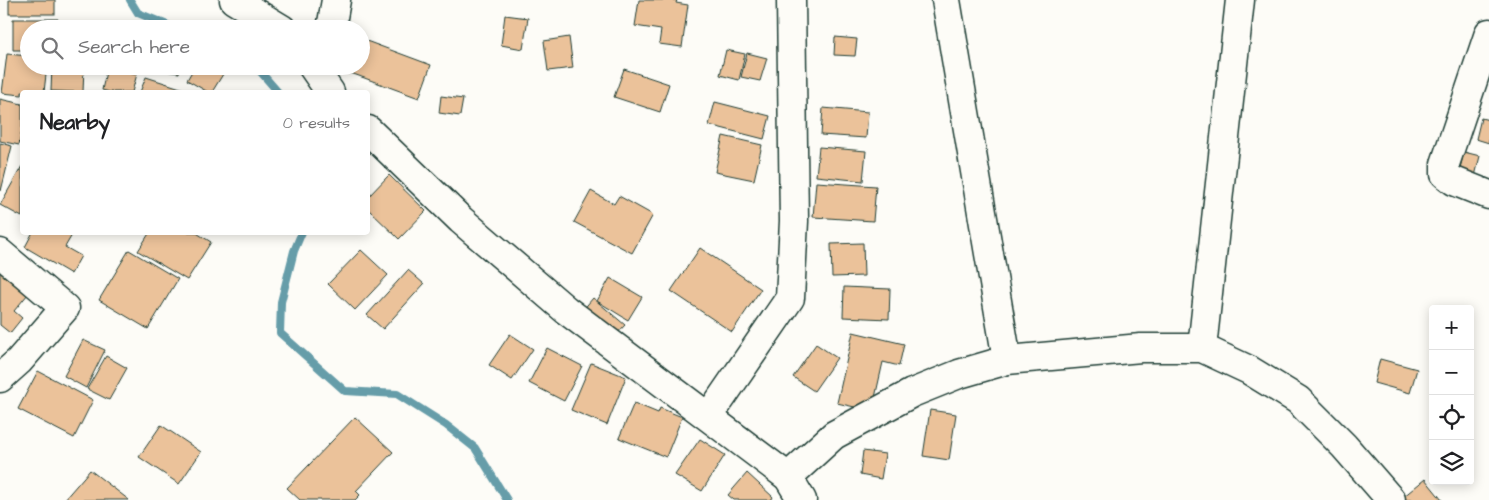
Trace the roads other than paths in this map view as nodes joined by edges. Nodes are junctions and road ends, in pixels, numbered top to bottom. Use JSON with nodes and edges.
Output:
{"nodes":[{"id":1,"x":234,"y":0,"type":"edge"},
{"id":2,"x":336,"y":0,"type":"edge"},
{"id":3,"x":791,"y":0,"type":"edge"},
{"id":4,"x":946,"y":0,"type":"edge"},
{"id":5,"x":1240,"y":0,"type":"edge"},
{"id":6,"x":267,"y":20,"type":"edge"},
{"id":7,"x":332,"y":20,"type":"edge"},
{"id":8,"x":1489,"y":33,"type":"edge"},
{"id":9,"x":318,"y":75,"type":"edge"},
{"id":10,"x":329,"y":90,"type":"edge"},
{"id":11,"x":370,"y":132,"type":"edge"},
{"id":12,"x":1489,"y":195,"type":"edge"},
{"id":13,"x":0,"y":253,"type":"edge"},
{"id":14,"x":1202,"y":348,"type":"junction"},
{"id":15,"x":1007,"y":360,"type":"junction"},
{"id":16,"x":0,"y":378,"type":"edge"},
{"id":17,"x":709,"y":416,"type":"junction"},
{"id":18,"x":788,"y":477,"type":"junction"},
{"id":19,"x":802,"y":500,"type":"edge"},
{"id":20,"x":1391,"y":500,"type":"edge"}],
"edges":[{"from":1,"to":6,"type":"street"},
{"from":2,"to":7,"type":"street"},
{"from":3,"to":17,"type":"street"},
{"from":4,"to":15,"type":"street"},
{"from":5,"to":14,"type":"street"},
{"from":8,"to":12,"type":"street"},
{"from":9,"to":10,"type":"street"},
{"from":11,"to":17,"type":"street"},
{"from":13,"to":16,"type":"street"},
{"from":14,"to":15,"type":"street"},
{"from":14,"to":20,"type":"street"},
{"from":15,"to":18,"type":"street"},
{"from":17,"to":18,"type":"street"},
{"from":18,"to":19,"type":"street"}]}
